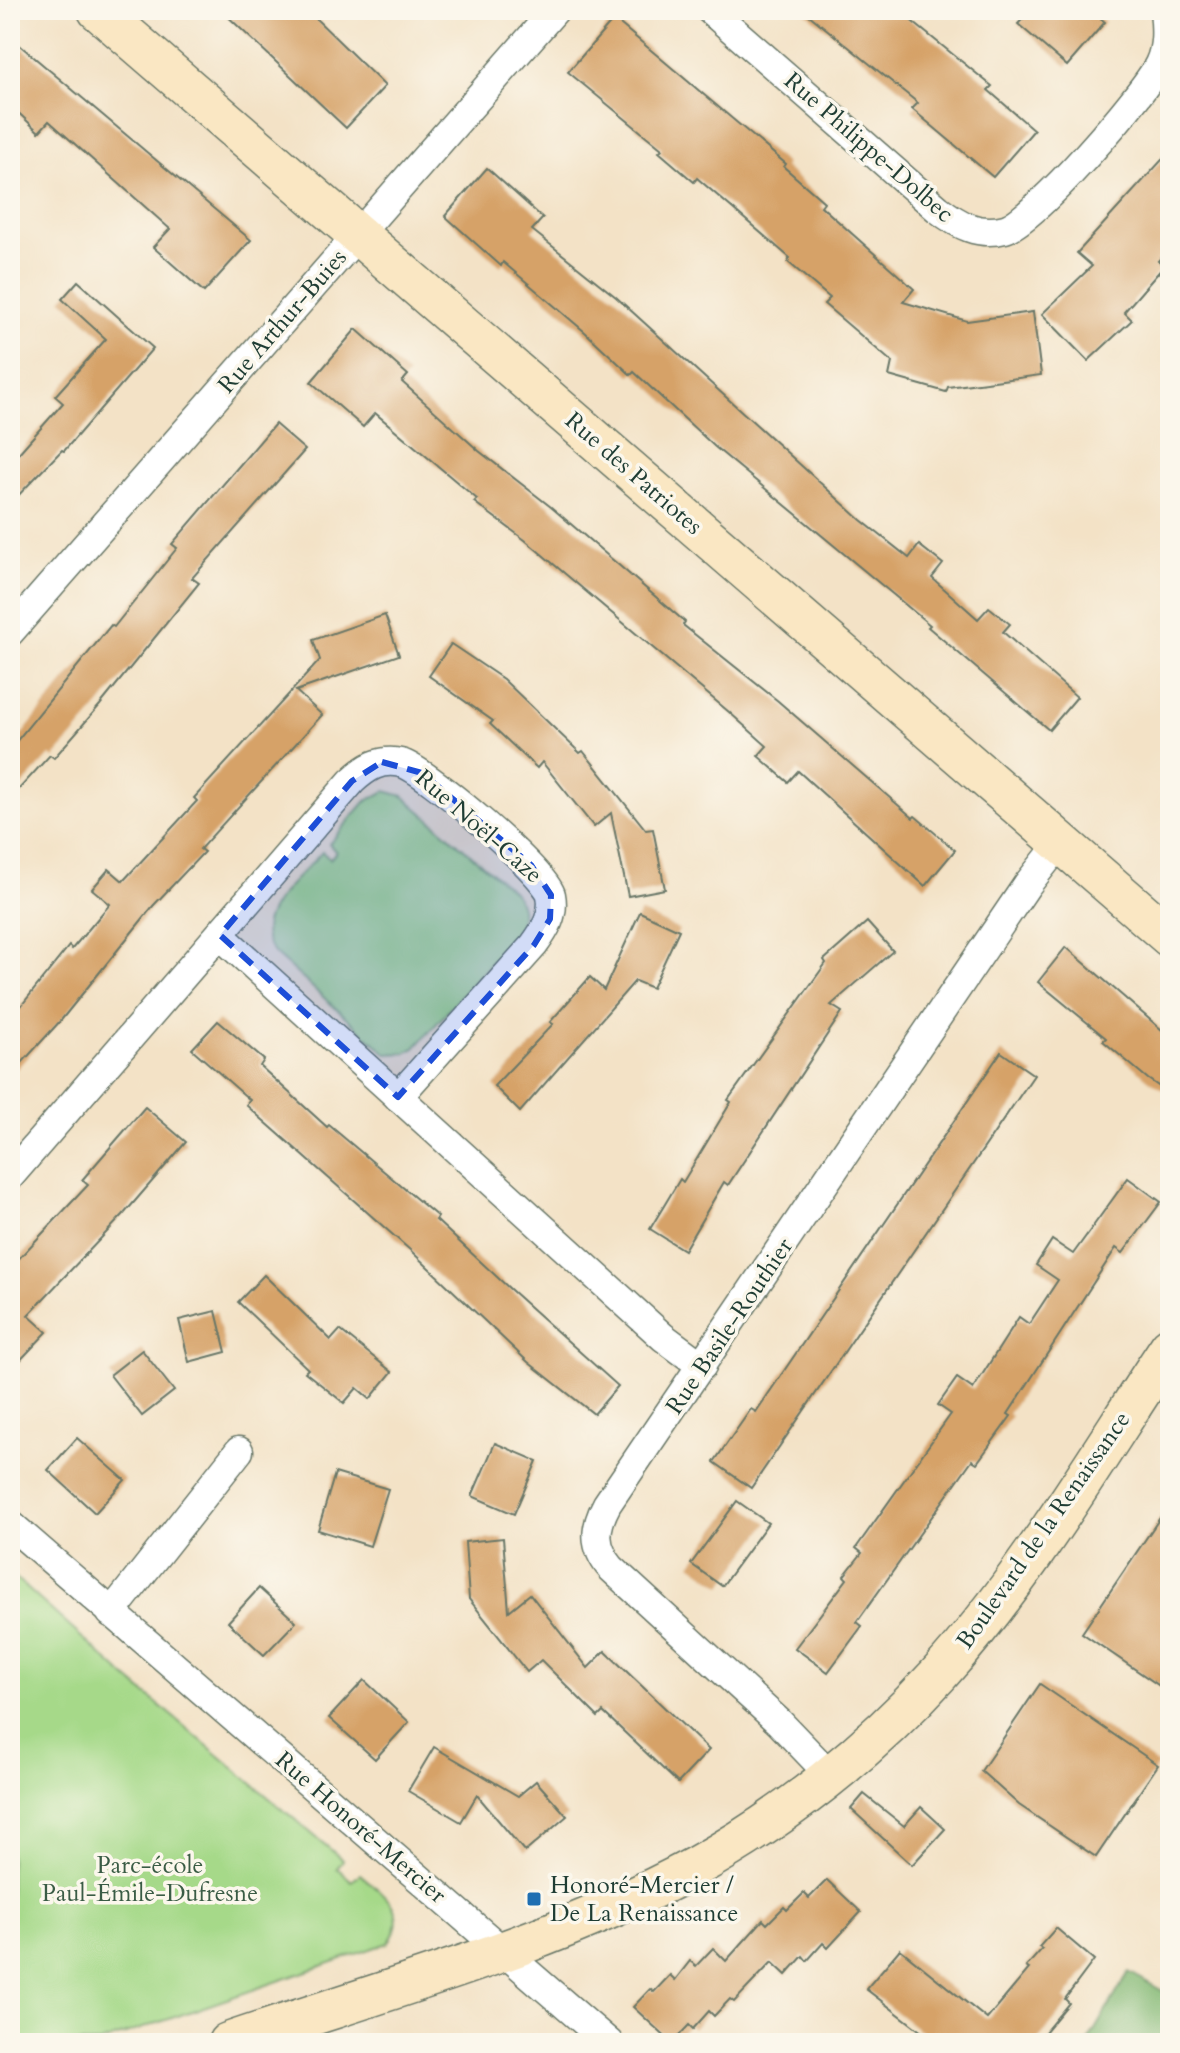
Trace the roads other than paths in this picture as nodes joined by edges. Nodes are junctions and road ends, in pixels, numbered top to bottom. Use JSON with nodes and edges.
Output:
{"nodes":[{"id":1,"x":98,"y":10,"type":"edge"},
{"id":2,"x":555,"y":10,"type":"edge"},
{"id":3,"x":710,"y":10,"type":"edge"},
{"id":4,"x":1164,"y":10,"type":"edge"},
{"id":5,"x":357,"y":236,"type":"junction"},
{"id":6,"x":10,"y":632,"type":"edge"},
{"id":7,"x":1061,"y":842,"type":"junction"},
{"id":8,"x":220,"y":935,"type":"junction"},
{"id":9,"x":1170,"y":937,"type":"edge"},
{"id":10,"x":398,"y":1097,"type":"junction"},
{"id":11,"x":10,"y":1176,"type":"edge"},
{"id":12,"x":1170,"y":1347,"type":"edge"},
{"id":13,"x":702,"y":1366,"type":"junction"},
{"id":14,"x":239,"y":1451,"type":"dead end"},
{"id":15,"x":10,"y":1524,"type":"edge"},
{"id":16,"x":111,"y":1613,"type":"junction"},
{"id":17,"x":829,"y":1774,"type":"junction"},
{"id":18,"x":503,"y":1949,"type":"junction"},
{"id":19,"x":228,"y":2043,"type":"edge"},
{"id":20,"x":609,"y":2043,"type":"edge"}],
"edges":[{"from":1,"to":5,"type":"street","name":"Rue des Patriotes"},
{"from":2,"to":5,"type":"street","name":"Rue Arthur-Buies"},
{"from":3,"to":4,"type":"street","name":"Rue Philippe-Dolbec"},
{"from":5,"to":6,"type":"street","name":"Rue Arthur-Buies"},
{"from":5,"to":7,"type":"street","name":"Rue des Patriotes"},
{"from":7,"to":9,"type":"street","name":"Rue des Patriotes"},
{"from":7,"to":13,"type":"street","name":"Rue Basile-Routhier"},
{"from":8,"to":10,"type":"street"},
{"from":8,"to":10,"type":"street","name":"Rue Noël-Caze"},
{"from":8,"to":11,"type":"street","name":"Rue Noël-Caze"},
{"from":10,"to":13,"type":"street"},
{"from":12,"to":17,"type":"street","name":"Boulevard de la Renaissance"},
{"from":13,"to":17,"type":"street","name":"Rue Basile-Routhier"},
{"from":14,"to":16,"type":"street"},
{"from":15,"to":16,"type":"street","name":"Rue Honoré-Mercier"},
{"from":16,"to":18,"type":"street","name":"Rue Honoré-Mercier"},
{"from":17,"to":18,"type":"street","name":"Boulevard de la Renaissance"},
{"from":18,"to":19,"type":"street","name":"Boulevard de la Renaissance"},
{"from":18,"to":20,"type":"street","name":"Rue Honoré-Mercier"}]}
